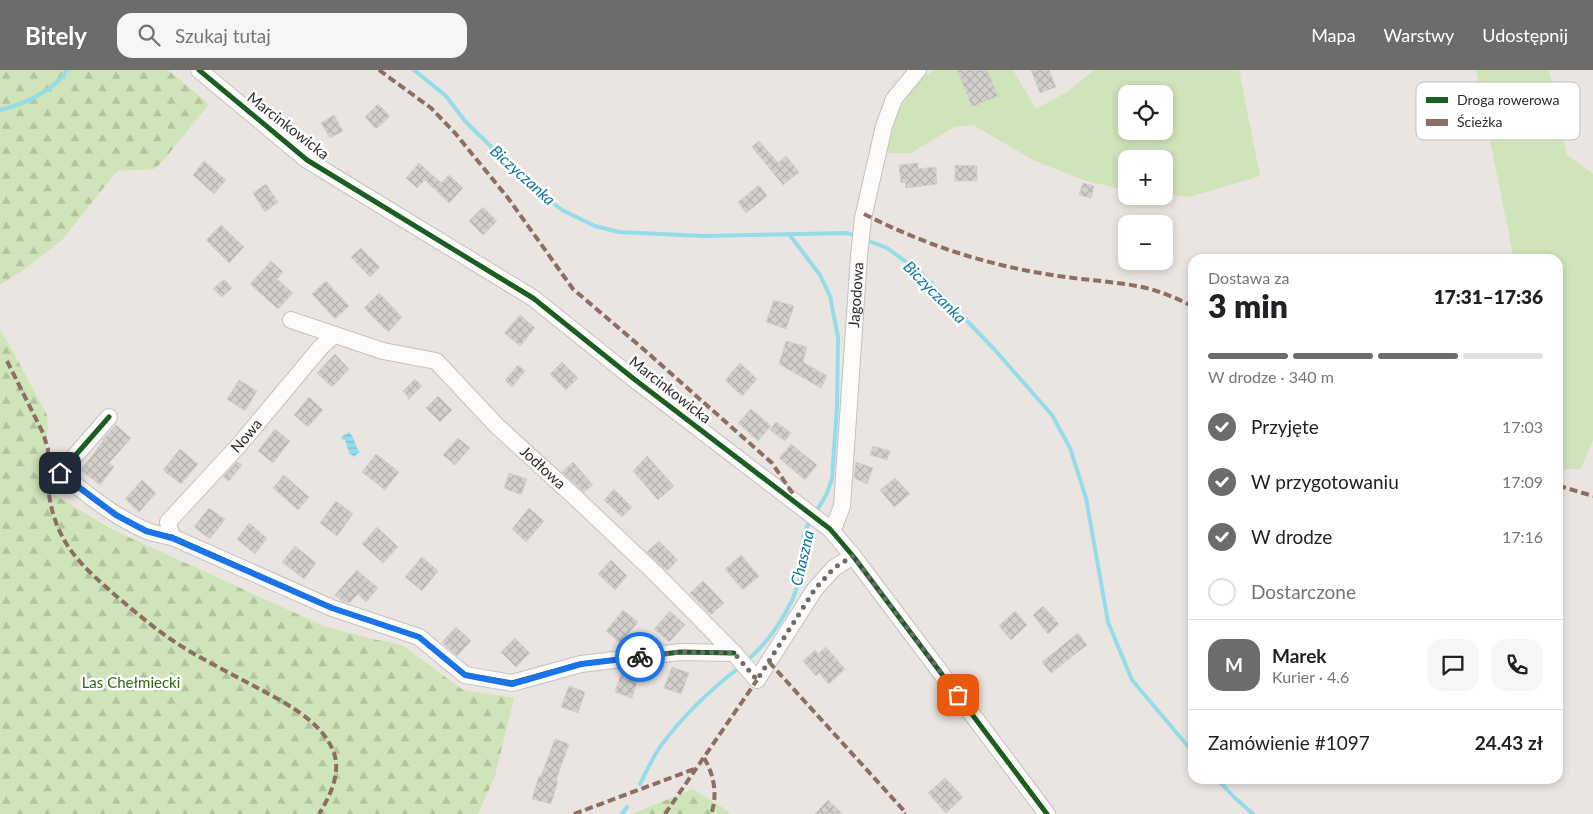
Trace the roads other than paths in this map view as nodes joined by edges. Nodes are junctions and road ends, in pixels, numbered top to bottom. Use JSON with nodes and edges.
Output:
{"nodes":[{"id":1,"x":199,"y":70,"type":"edge"},
{"id":2,"x":918,"y":70,"type":"edge"},
{"id":3,"x":291,"y":320,"type":"dead end"},
{"id":4,"x":334,"y":335,"type":"junction"},
{"id":5,"x":109,"y":417,"type":"dead end"},
{"id":6,"x":825,"y":525,"type":"junction"},
{"id":7,"x":172,"y":538,"type":"junction"},
{"id":8,"x":853,"y":556,"type":"junction"},
{"id":9,"x":745,"y":666,"type":"junction"},
{"id":10,"x":1047,"y":814,"type":"edge"}],
"edges":[{"from":1,"to":6,"type":"street","name":"Marcinkowicka"},
{"from":2,"to":6,"type":"street","name":"Jagodowa"},
{"from":3,"to":4,"type":"street","name":"Jodłowa"},
{"from":4,"to":7,"type":"street","name":"Nowa"},
{"from":4,"to":9,"type":"street","name":"Jodłowa"},
{"from":5,"to":7,"type":"street"},
{"from":6,"to":8,"type":"street","name":"Marcinkowicka"},
{"from":7,"to":9,"type":"street"},
{"from":8,"to":9,"type":"street"},
{"from":8,"to":10,"type":"street","name":"Marcinkowicka"}]}
